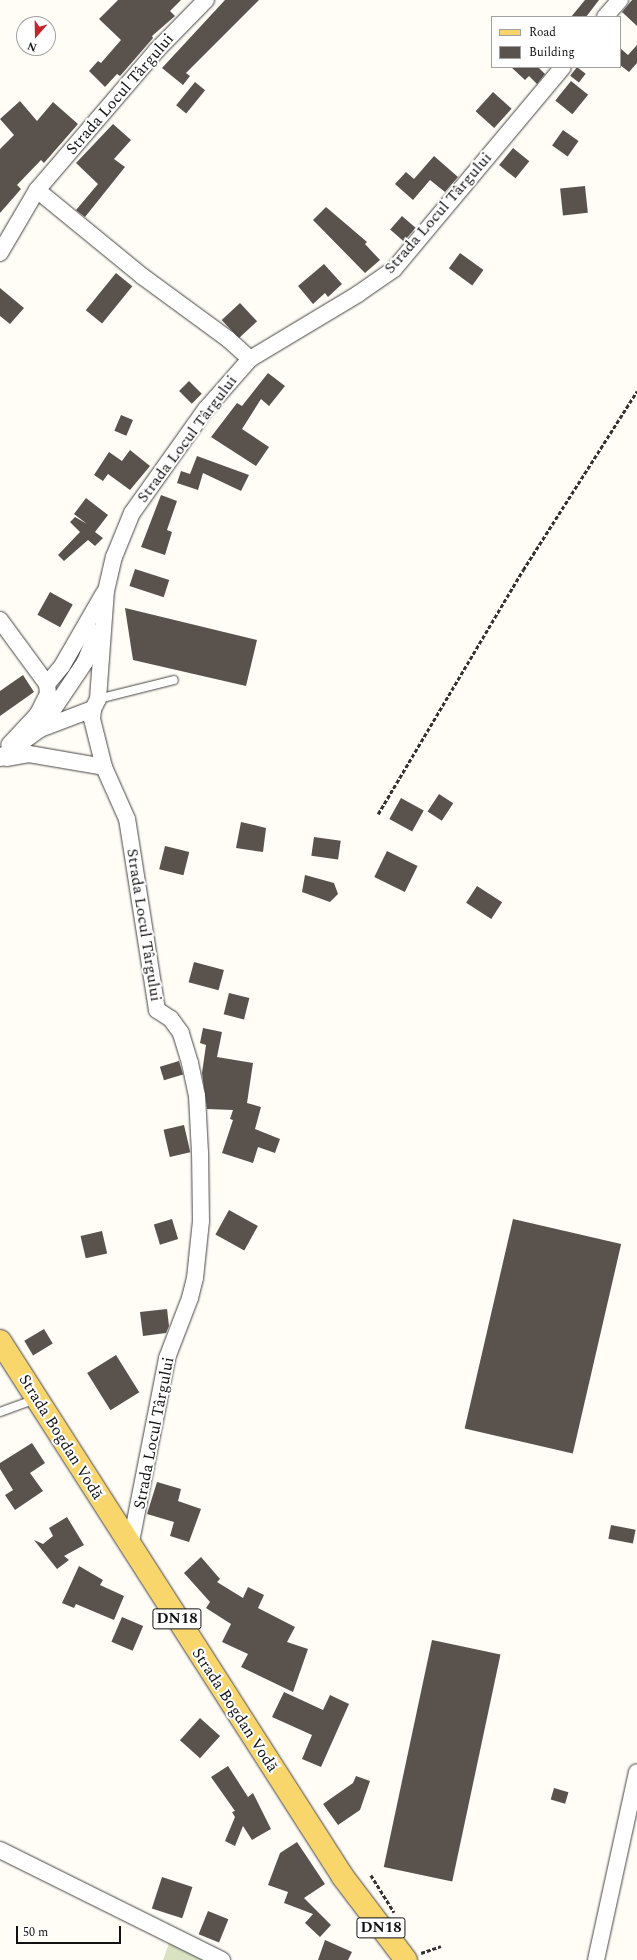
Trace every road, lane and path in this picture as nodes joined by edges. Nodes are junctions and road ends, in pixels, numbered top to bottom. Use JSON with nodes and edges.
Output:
{"nodes":[{"id":1,"x":206,"y":0,"type":"edge"},
{"id":2,"x":620,"y":0,"type":"edge"},
{"id":3,"x":606,"y":16,"type":"edge"},
{"id":4,"x":561,"y":68,"type":"edge"},
{"id":5,"x":36,"y":190,"type":"junction"},
{"id":6,"x":0,"y":254,"type":"edge"},
{"id":7,"x":250,"y":359,"type":"junction"},
{"id":8,"x":637,"y":391,"type":"edge"},
{"id":9,"x":106,"y":591,"type":"junction"},
{"id":10,"x":0,"y":620,"type":"edge"},
{"id":11,"x":62,"y":666,"type":"junction"},
{"id":12,"x":174,"y":680,"type":"dead end"},
{"id":13,"x":47,"y":684,"type":"junction"},
{"id":14,"x":61,"y":698,"type":"junction"},
{"id":15,"x":96,"y":704,"type":"junction"},
{"id":16,"x":40,"y":729,"type":"junction"},
{"id":17,"x":0,"y":757,"type":"edge"},
{"id":18,"x":104,"y":767,"type":"junction"},
{"id":19,"x":378,"y":814,"type":"dead end"},
{"id":20,"x":0,"y":1342,"type":"edge"},
{"id":21,"x":36,"y":1398,"type":"junction"},
{"id":22,"x":0,"y":1412,"type":"edge"},
{"id":23,"x":130,"y":1547,"type":"junction"},
{"id":24,"x":637,"y":1772,"type":"edge"},
{"id":25,"x":0,"y":1850,"type":"edge"},
{"id":26,"x":356,"y":1895,"type":"junction"},
{"id":27,"x":441,"y":1946,"type":"dead end"},
{"id":28,"x":413,"y":1957,"type":"edge"},
{"id":29,"x":222,"y":1960,"type":"edge"},
{"id":30,"x":392,"y":1960,"type":"edge"},
{"id":31,"x":596,"y":1960,"type":"edge"}],
"edges":[{"from":1,"to":5,"type":"street","name":"Strada Locul Târgului"},
{"from":2,"to":3,"type":"street"},
{"from":4,"to":7,"type":"street","name":"Strada Locul Târgului"},
{"from":5,"to":6,"type":"street","name":"Strada Locul Târgului"},
{"from":5,"to":7,"type":"street"},
{"from":7,"to":9,"type":"street","name":"Strada Locul Târgului"},
{"from":8,"to":19,"type":"path"},
{"from":9,"to":11,"type":"street","name":"Strada Locul Târgului"},
{"from":9,"to":14,"type":"street","name":"Strada Locul Târgului"},
{"from":9,"to":15,"type":"street","name":"Strada Locul Târgului"},
{"from":10,"to":13,"type":"street"},
{"from":11,"to":13,"type":"street","name":"Strada Locul Târgului"},
{"from":11,"to":14,"type":"street","name":"Strada Locul Târgului"},
{"from":12,"to":15,"type":"lane"},
{"from":13,"to":17,"type":"street"},
{"from":14,"to":16,"type":"street","name":"Strada Locul Târgului"},
{"from":15,"to":16,"type":"street","name":"Strada Locul Târgului"},
{"from":15,"to":18,"type":"street","name":"Strada Locul Târgului"},
{"from":16,"to":17,"type":"street","name":"Strada Locul Târgului"},
{"from":17,"to":18,"type":"street"},
{"from":18,"to":23,"type":"street","name":"Strada Locul Târgului"},
{"from":20,"to":21,"type":"main road","name":"Strada Bogdan Vodă","number":"DN18"},
{"from":21,"to":22,"type":"lane"},
{"from":21,"to":23,"type":"main road","name":"Strada Bogdan Vodă","number":"DN18"},
{"from":23,"to":26,"type":"main road","name":"Strada Bogdan Vodă","number":"DN18"},
{"from":24,"to":31,"type":"street"},
{"from":25,"to":29,"type":"street"},
{"from":26,"to":28,"type":"main road","name":"Strada Bogdan Vodă","number":"DN18"},
{"from":26,"to":30,"type":"main road","name":"Strada Bogdan Vodă","number":"DN18"},
{"from":27,"to":28,"type":"path"}]}
